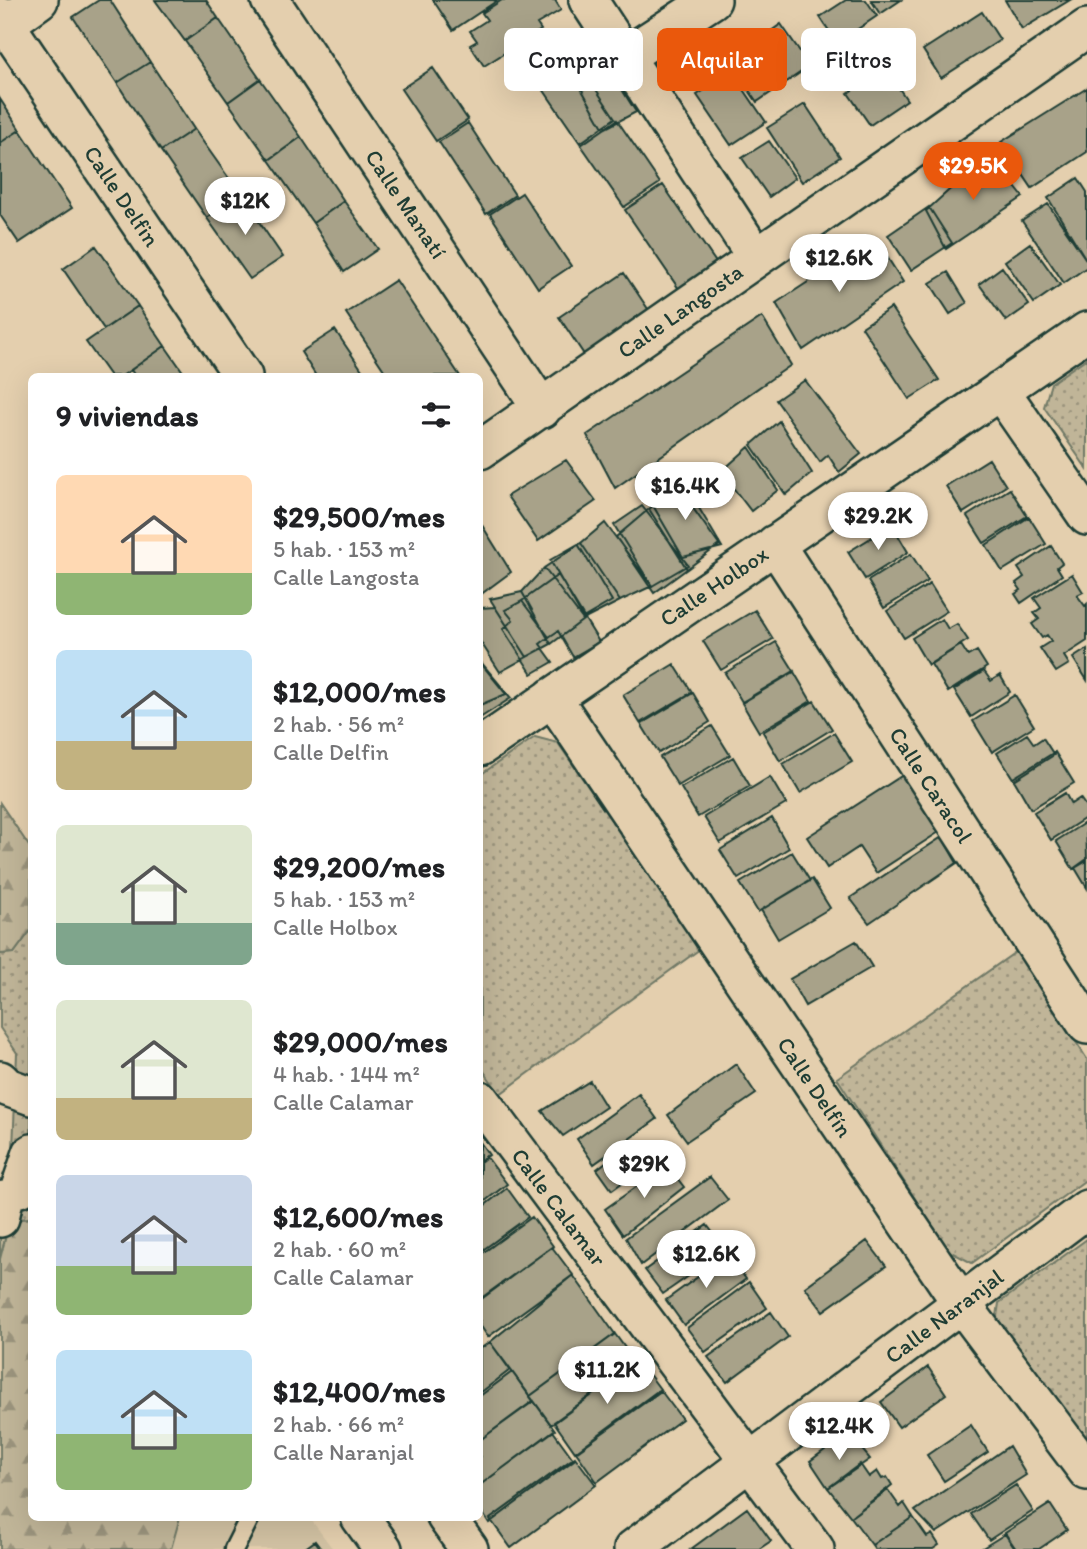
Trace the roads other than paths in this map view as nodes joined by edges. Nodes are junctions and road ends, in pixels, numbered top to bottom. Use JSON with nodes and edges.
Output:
{"nodes":[{"id":1,"x":39,"y":0,"type":"edge"},
{"id":2,"x":270,"y":0,"type":"edge"},
{"id":3,"x":588,"y":0,"type":"edge"},
{"id":4,"x":712,"y":0,"type":"edge"},
{"id":5,"x":2,"y":23,"type":"edge"},
{"id":6,"x":607,"y":28,"type":"edge"},
{"id":7,"x":1087,"y":28,"type":"edge"},
{"id":8,"x":643,"y":45,"type":"edge"},
{"id":9,"x":643,"y":82,"type":"edge"},
{"id":10,"x":756,"y":257,"type":"junction"},
{"id":11,"x":1087,"y":331,"type":"edge"},
{"id":12,"x":241,"y":373,"type":"edge"},
{"id":13,"x":1000,"y":390,"type":"junction"},
{"id":14,"x":542,"y":409,"type":"junction"},
{"id":15,"x":483,"y":448,"type":"edge"},
{"id":16,"x":1087,"y":516,"type":"edge"},
{"id":17,"x":775,"y":544,"type":"junction"},
{"id":18,"x":552,"y":697,"type":"junction"},
{"id":19,"x":483,"y":745,"type":"edge"},
{"id":20,"x":1087,"y":1025,"type":"edge"},
{"id":21,"x":0,"y":1080,"type":"edge"},
{"id":22,"x":28,"y":1095,"type":"edge"},
{"id":23,"x":483,"y":1104,"type":"edge"},
{"id":24,"x":28,"y":1162,"type":"edge"},
{"id":25,"x":11,"y":1199,"type":"edge"},
{"id":26,"x":1087,"y":1209,"type":"edge"},
{"id":27,"x":961,"y":1303,"type":"junction"},
{"id":28,"x":749,"y":1462,"type":"junction"},
{"id":29,"x":1087,"y":1471,"type":"edge"},
{"id":30,"x":248,"y":1521,"type":"edge"},
{"id":31,"x":363,"y":1521,"type":"edge"},
{"id":32,"x":449,"y":1521,"type":"edge"},
{"id":33,"x":234,"y":1549,"type":"edge"},
{"id":34,"x":383,"y":1549,"type":"edge"},
{"id":35,"x":469,"y":1549,"type":"edge"},
{"id":36,"x":633,"y":1549,"type":"edge"},
{"id":37,"x":815,"y":1549,"type":"edge"}],
"edges":[{"from":1,"to":5,"type":"street"},
{"from":2,"to":14,"type":"street","name":"Calle Manatí"},
{"from":3,"to":6,"type":"street"},
{"from":4,"to":8,"type":"street"},
{"from":5,"to":12,"type":"street","name":"Calle Delfin"},
{"from":7,"to":10,"type":"street","name":"Calle Langosta"},
{"from":9,"to":10,"type":"street"},
{"from":10,"to":14,"type":"street","name":"Calle Langosta"},
{"from":11,"to":13,"type":"street","name":"Calle Holbox"},
{"from":13,"to":16,"type":"street"},
{"from":13,"to":17,"type":"street","name":"Calle Holbox"},
{"from":14,"to":15,"type":"street","name":"Calle Langosta"},
{"from":17,"to":18,"type":"street","name":"Calle Holbox"},
{"from":17,"to":20,"type":"street","name":"Calle Caracol"},
{"from":18,"to":19,"type":"street","name":"Calle Holbox"},
{"from":18,"to":27,"type":"street","name":"Calle Delfín"},
{"from":21,"to":22,"type":"street"},
{"from":23,"to":28,"type":"street","name":"Calle Calamar"},
{"from":24,"to":25,"type":"street"},
{"from":26,"to":27,"type":"street","name":"Calle Naranjal"},
{"from":27,"to":28,"type":"street","name":"Calle Naranjal"},
{"from":27,"to":29,"type":"street","name":"Calle Delfín"},
{"from":28,"to":36,"type":"street","name":"Calle Naranjal"},
{"from":28,"to":37,"type":"street","name":"Calle Calamar"},
{"from":30,"to":33,"type":"lane"},
{"from":31,"to":34,"type":"street"},
{"from":32,"to":35,"type":"street"}]}
